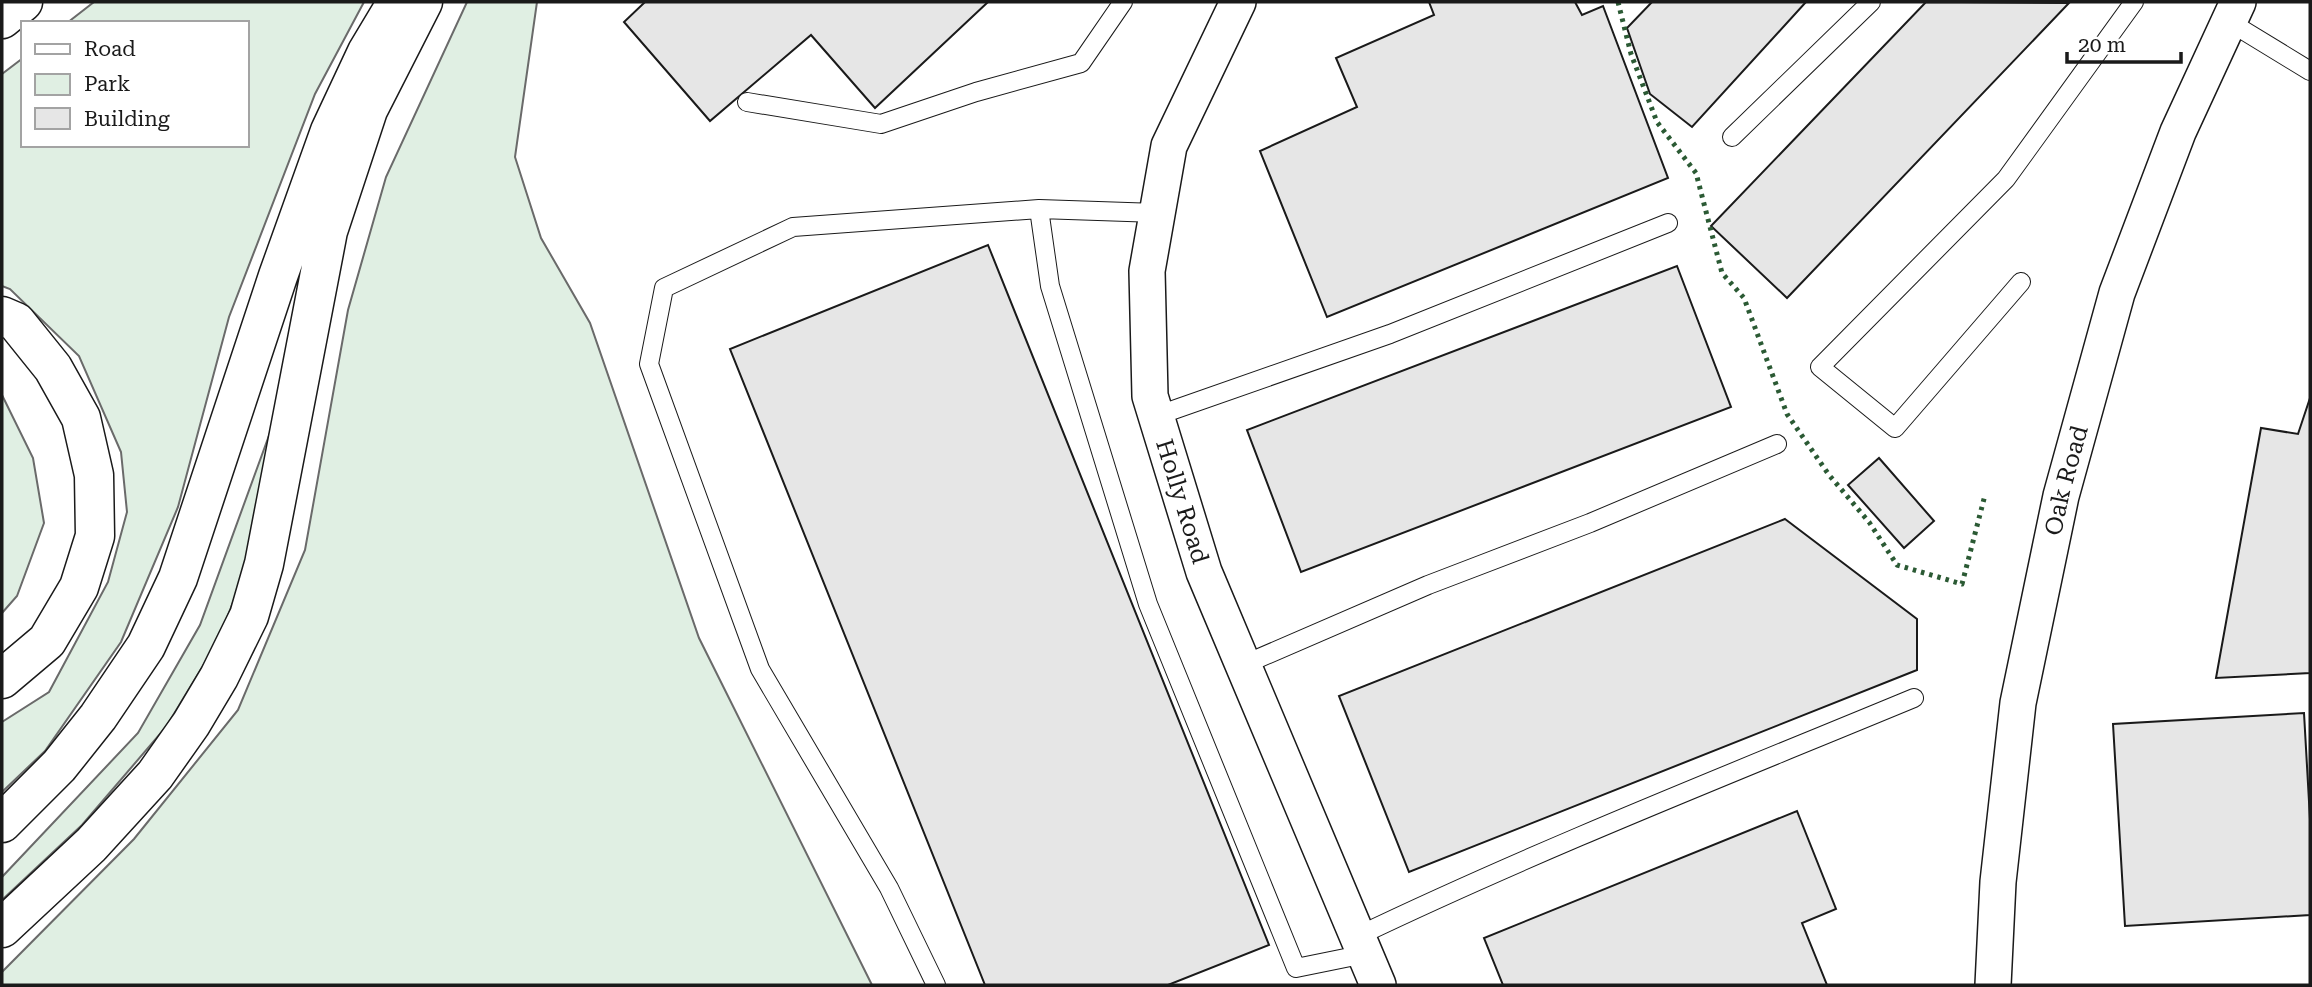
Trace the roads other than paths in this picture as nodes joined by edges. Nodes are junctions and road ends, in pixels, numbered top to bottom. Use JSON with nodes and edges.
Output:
{"nodes":[{"id":1,"x":23,"y":2,"type":"edge"},
{"id":2,"x":397,"y":2,"type":"edge"},
{"id":3,"x":423,"y":2,"type":"edge"},
{"id":4,"x":1123,"y":2,"type":"edge"},
{"id":5,"x":1238,"y":2,"type":"edge"},
{"id":6,"x":1871,"y":2,"type":"edge"},
{"id":7,"x":2134,"y":2,"type":"edge"},
{"id":8,"x":2233,"y":11,"type":"edge"},
{"id":9,"x":2,"y":19,"type":"edge"},
{"id":10,"x":2310,"y":71,"type":"edge"},
{"id":11,"x":747,"y":102,"type":"dead end"},
{"id":12,"x":1732,"y":136,"type":"dead end"},
{"id":13,"x":1040,"y":209,"type":"junction"},
{"id":14,"x":1157,"y":214,"type":"junction"},
{"id":15,"x":1668,"y":223,"type":"dead end"},
{"id":16,"x":2021,"y":282,"type":"dead end"},
{"id":17,"x":2,"y":316,"type":"edge"},
{"id":18,"x":1156,"y":416,"type":"junction"},
{"id":19,"x":1777,"y":443,"type":"dead end"},
{"id":20,"x":1244,"y":665,"type":"junction"},
{"id":21,"x":2,"y":679,"type":"edge"},
{"id":22,"x":1914,"y":698,"type":"dead end"},
{"id":23,"x":2,"y":823,"type":"edge"},
{"id":24,"x":2,"y":928,"type":"edge"},
{"id":25,"x":1361,"y":945,"type":"junction"},
{"id":26,"x":936,"y":985,"type":"edge"},
{"id":27,"x":1378,"y":985,"type":"edge"},
{"id":28,"x":1993,"y":985,"type":"edge"}],
"edges":[{"from":1,"to":9,"type":"highway"},
{"from":2,"to":23,"type":"highway"},
{"from":3,"to":24,"type":"highway"},
{"from":4,"to":11,"type":"lane"},
{"from":5,"to":14,"type":"street","name":"Holly Road"},
{"from":6,"to":12,"type":"lane"},
{"from":7,"to":16,"type":"lane"},
{"from":8,"to":10,"type":"lane"},
{"from":8,"to":28,"type":"street","name":"Oak Road"},
{"from":13,"to":14,"type":"lane"},
{"from":13,"to":25,"type":"lane"},
{"from":13,"to":26,"type":"lane"},
{"from":14,"to":18,"type":"street","name":"Holly Road"},
{"from":15,"to":18,"type":"lane"},
{"from":17,"to":21,"type":"highway"},
{"from":18,"to":20,"type":"street","name":"Holly Road"},
{"from":19,"to":20,"type":"lane"},
{"from":20,"to":25,"type":"street","name":"Holly Road"},
{"from":22,"to":25,"type":"lane"},
{"from":25,"to":27,"type":"street","name":"Holly Road"}]}
